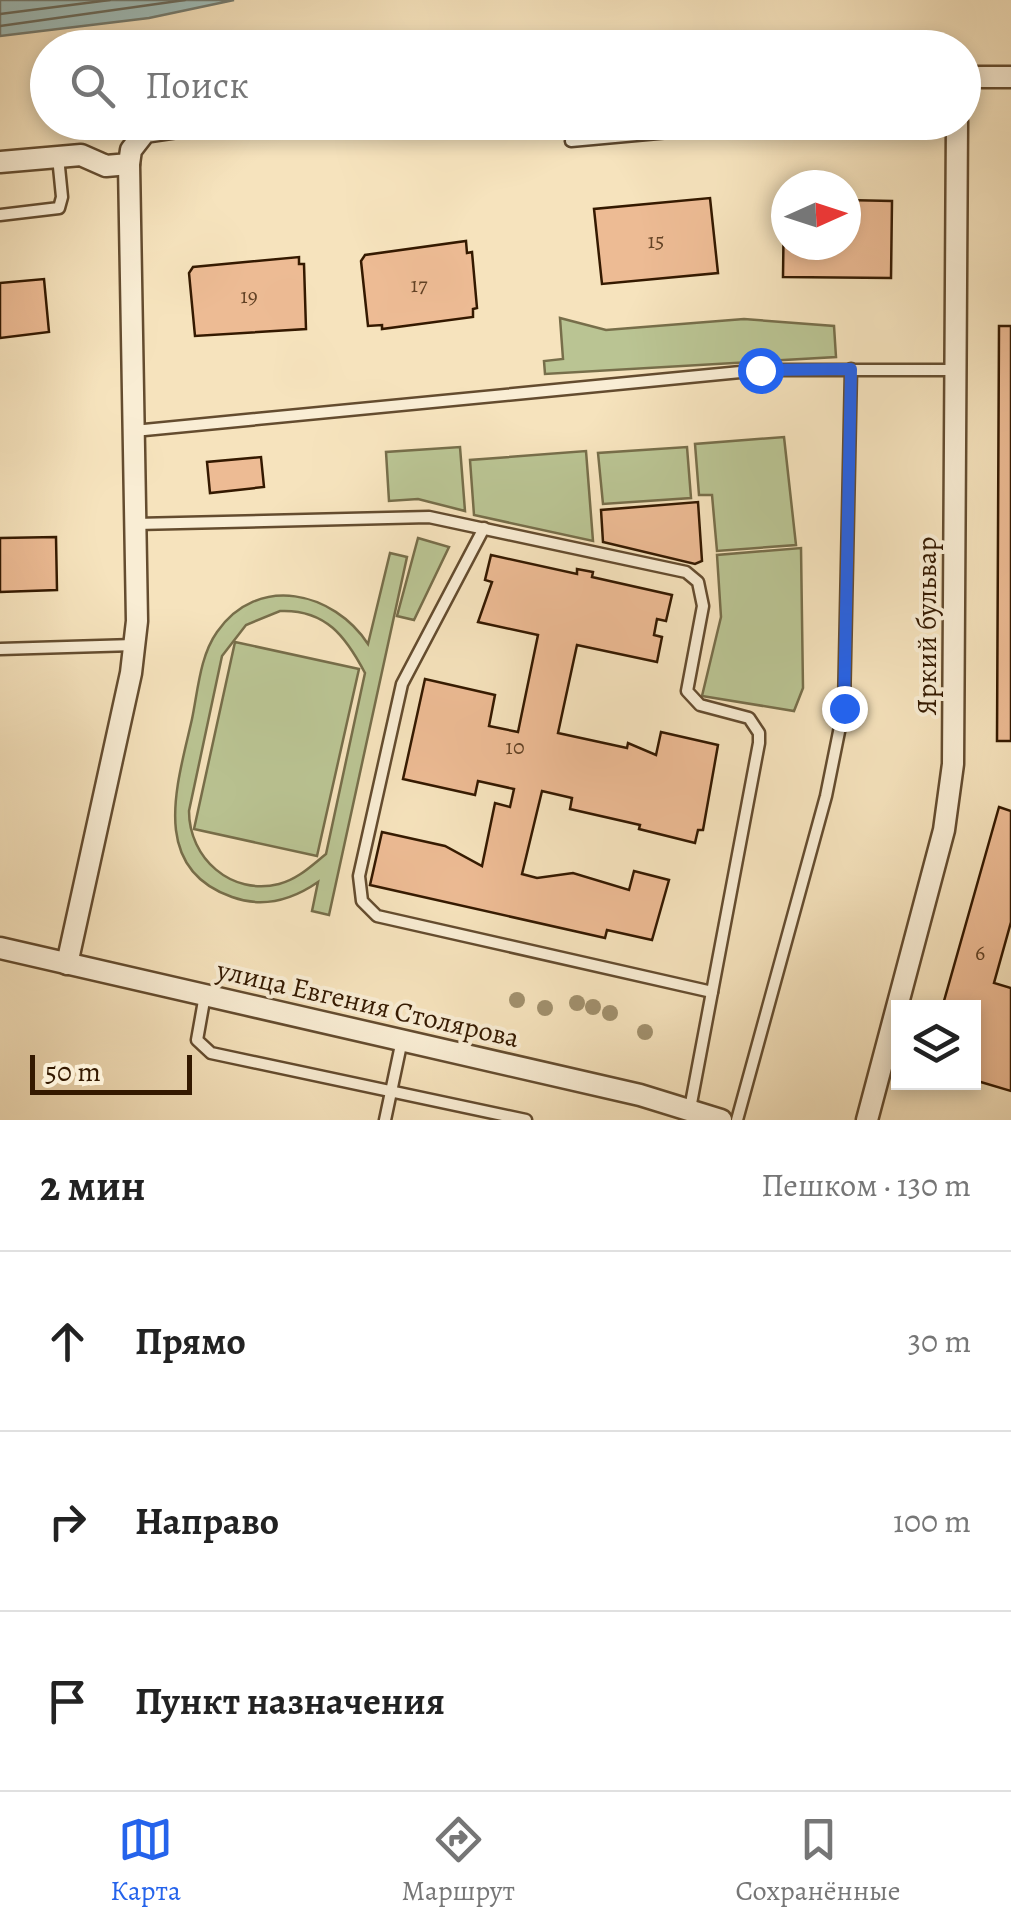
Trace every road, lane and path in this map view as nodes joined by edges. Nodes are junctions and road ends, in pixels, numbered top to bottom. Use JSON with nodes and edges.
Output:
{"nodes":[{"id":1,"x":981,"y":77,"type":"edge"},
{"id":2,"x":1011,"y":78,"type":"edge"},
{"id":3,"x":139,"y":140,"type":"edge"},
{"id":4,"x":580,"y":140,"type":"edge"},
{"id":5,"x":957,"y":140,"type":"edge"},
{"id":6,"x":570,"y":141,"type":"dead end"},
{"id":7,"x":58,"y":157,"type":"junction"},
{"id":8,"x":0,"y":162,"type":"edge"},
{"id":9,"x":130,"y":164,"type":"junction"},
{"id":10,"x":0,"y":215,"type":"edge"},
{"id":11,"x":851,"y":369,"type":"junction"},
{"id":12,"x":956,"y":370,"type":"junction"},
{"id":13,"x":134,"y":430,"type":"junction"},
{"id":14,"x":136,"y":524,"type":"junction"},
{"id":15,"x":484,"y":528,"type":"junction"},
{"id":16,"x":135,"y":644,"type":"junction"},
{"id":17,"x":0,"y":649,"type":"edge"},
{"id":18,"x":0,"y":948,"type":"edge"},
{"id":19,"x":67,"y":964,"type":"junction"},
{"id":20,"x":712,"y":992,"type":"junction"},
{"id":21,"x":205,"y":995,"type":"junction"},
{"id":22,"x":402,"y":1040,"type":"junction"},
{"id":23,"x":391,"y":1092,"type":"junction"},
{"id":24,"x":689,"y":1115,"type":"edge"},
{"id":25,"x":384,"y":1120,"type":"edge"},
{"id":26,"x":526,"y":1120,"type":"edge"},
{"id":27,"x":722,"y":1120,"type":"edge"},
{"id":28,"x":737,"y":1120,"type":"edge"},
{"id":29,"x":867,"y":1120,"type":"edge"}],
"edges":[{"from":1,"to":2,"type":"street"},
{"from":3,"to":9,"type":"street"},
{"from":4,"to":6,"type":"lane"},
{"from":5,"to":12,"type":"street","name":"Яркий бульвар"},
{"from":7,"to":8,"type":"street"},
{"from":7,"to":9,"type":"street"},
{"from":7,"to":10,"type":"lane"},
{"from":9,"to":13,"type":"street"},
{"from":11,"to":12,"type":"lane"},
{"from":11,"to":13,"type":"lane"},
{"from":11,"to":28,"type":"lane"},
{"from":12,"to":29,"type":"street","name":"Яркий бульвар"},
{"from":13,"to":14,"type":"street"},
{"from":14,"to":15,"type":"lane"},
{"from":14,"to":16,"type":"street"},
{"from":15,"to":20,"type":"lane"},
{"from":15,"to":20,"type":"lane"},
{"from":16,"to":17,"type":"lane"},
{"from":16,"to":19,"type":"street"},
{"from":18,"to":19,"type":"street","name":"улица Евгения Столярова"},
{"from":19,"to":21,"type":"street","name":"улица Евгения Столярова"},
{"from":20,"to":24,"type":"lane"},
{"from":21,"to":22,"type":"street","name":"улица Евгения Столярова"},
{"from":21,"to":23,"type":"lane"},
{"from":22,"to":23,"type":"lane"},
{"from":22,"to":24,"type":"street","name":"улица Евгения Столярова"},
{"from":23,"to":25,"type":"lane"},
{"from":23,"to":26,"type":"lane"},
{"from":24,"to":27,"type":"street","name":"улица Евгения Столярова"}]}
